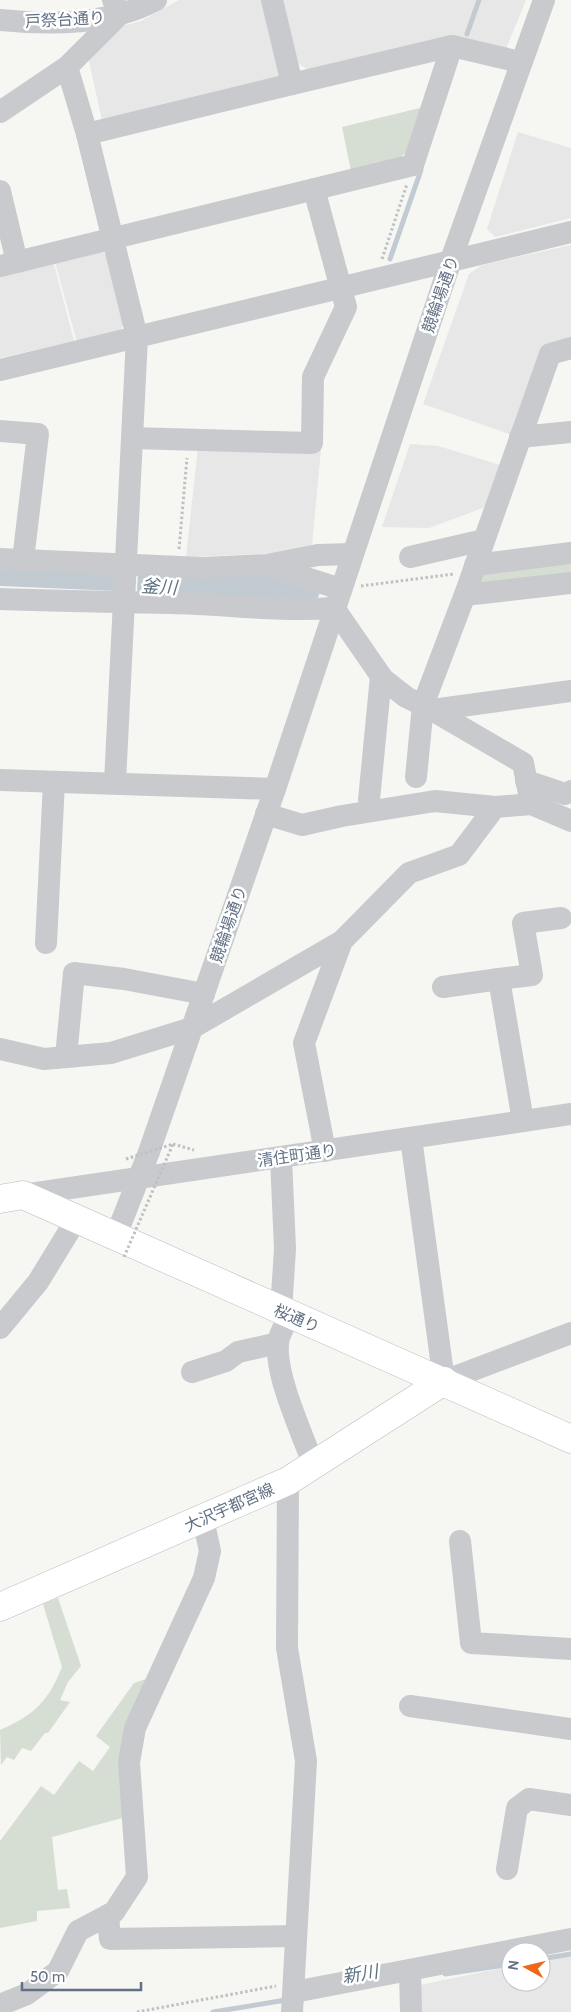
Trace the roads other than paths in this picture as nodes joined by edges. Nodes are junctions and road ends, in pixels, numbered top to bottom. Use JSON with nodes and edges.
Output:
{"nodes":[{"id":1,"x":156,"y":0,"type":"edge"},
{"id":2,"x":272,"y":0,"type":"edge"},
{"id":3,"x":544,"y":0,"type":"edge"},
{"id":4,"x":116,"y":7,"type":"edge"},
{"id":5,"x":0,"y":20,"type":"edge"},
{"id":6,"x":452,"y":46,"type":"junction"},
{"id":7,"x":520,"y":62,"type":"junction"},
{"id":8,"x":67,"y":67,"type":"junction"},
{"id":9,"x":292,"y":84,"type":"junction"},
{"id":10,"x":0,"y":112,"type":"edge"},
{"id":11,"x":87,"y":134,"type":"junction"},
{"id":12,"x":314,"y":189,"type":"junction"},
{"id":13,"x":0,"y":191,"type":"edge"},
{"id":14,"x":571,"y":232,"type":"edge"},
{"id":15,"x":113,"y":239,"type":"junction"},
{"id":16,"x":451,"y":260,"type":"junction"},
{"id":17,"x":8,"y":264,"type":"edge"},
{"id":18,"x":339,"y":287,"type":"junction"},
{"id":19,"x":137,"y":337,"type":"junction"},
{"id":20,"x":571,"y":348,"type":"edge"},
{"id":21,"x":0,"y":370,"type":"edge"},
{"id":22,"x":0,"y":431,"type":"edge"},
{"id":23,"x":571,"y":432,"type":"edge"},
{"id":24,"x":520,"y":437,"type":"junction"},
{"id":25,"x":132,"y":438,"type":"junction"},
{"id":26,"x":484,"y":540,"type":"junction"},
{"id":27,"x":571,"y":553,"type":"edge"},
{"id":28,"x":352,"y":554,"type":"junction"},
{"id":29,"x":410,"y":557,"type":"dead end"},
{"id":30,"x":0,"y":559,"type":"edge"},
{"id":31,"x":23,"y":560,"type":"junction"},
{"id":32,"x":267,"y":566,"type":"junction"},
{"id":33,"x":127,"y":568,"type":"junction"},
{"id":34,"x":470,"y":580,"type":"junction"},
{"id":35,"x":571,"y":582,"type":"edge"},
{"id":36,"x":337,"y":599,"type":"junction"},
{"id":37,"x":0,"y":600,"type":"edge"},
{"id":38,"x":125,"y":600,"type":"junction"},
{"id":39,"x":381,"y":676,"type":"junction"},
{"id":40,"x":571,"y":691,"type":"edge"},
{"id":41,"x":428,"y":708,"type":"junction"},
{"id":42,"x":416,"y":777,"type":"dead end"},
{"id":43,"x":0,"y":780,"type":"edge"},
{"id":44,"x":526,"y":781,"type":"junction"},
{"id":45,"x":54,"y":782,"type":"junction"},
{"id":46,"x":115,"y":783,"type":"junction"},
{"id":47,"x":275,"y":789,"type":"junction"},
{"id":48,"x":571,"y":791,"type":"edge"},
{"id":49,"x":369,"y":800,"type":"dead end"},
{"id":50,"x":531,"y":804,"type":"junction"},
{"id":51,"x":495,"y":807,"type":"junction"},
{"id":52,"x":266,"y":814,"type":"junction"},
{"id":53,"x":571,"y":821,"type":"edge"},
{"id":54,"x":561,"y":918,"type":"dead end"},
{"id":55,"x":342,"y":941,"type":"junction"},
{"id":56,"x":46,"y":943,"type":"dead end"},
{"id":57,"x":500,"y":979,"type":"junction"},
{"id":58,"x":443,"y":987,"type":"dead end"},
{"id":59,"x":204,"y":994,"type":"junction"},
{"id":60,"x":192,"y":1028,"type":"junction"},
{"id":61,"x":0,"y":1050,"type":"edge"},
{"id":62,"x":66,"y":1057,"type":"junction"},
{"id":63,"x":571,"y":1114,"type":"edge"},
{"id":64,"x":523,"y":1121,"type":"junction"},
{"id":65,"x":411,"y":1138,"type":"junction"},
{"id":66,"x":325,"y":1151,"type":"junction"},
{"id":67,"x":281,"y":1158,"type":"junction"},
{"id":68,"x":140,"y":1178,"type":"junction"},
{"id":69,"x":12,"y":1197,"type":"edge"},
{"id":70,"x":76,"y":1220,"type":"junction"},
{"id":71,"x":120,"y":1247,"type":"junction"},
{"id":72,"x":285,"y":1313,"type":"junction"},
{"id":73,"x":0,"y":1328,"type":"edge"},
{"id":74,"x":571,"y":1333,"type":"edge"},
{"id":75,"x":278,"y":1343,"type":"junction"},
{"id":76,"x":192,"y":1372,"type":"dead end"},
{"id":77,"x":444,"y":1381,"type":"junction"},
{"id":78,"x":571,"y":1439,"type":"edge"},
{"id":79,"x":314,"y":1466,"type":"junction"},
{"id":80,"x":288,"y":1481,"type":"junction"},
{"id":81,"x":203,"y":1519,"type":"junction"},
{"id":82,"x":460,"y":1540,"type":"dead end"},
{"id":83,"x":0,"y":1606,"type":"edge"},
{"id":84,"x":571,"y":1650,"type":"edge"},
{"id":85,"x":410,"y":1706,"type":"dead end"},
{"id":86,"x":571,"y":1729,"type":"edge"},
{"id":87,"x":571,"y":1805,"type":"edge"},
{"id":88,"x":507,"y":1869,"type":"dead end"},
{"id":89,"x":108,"y":1915,"type":"junction"},
{"id":90,"x":296,"y":1936,"type":"junction"},
{"id":91,"x":571,"y":1939,"type":"edge"},
{"id":92,"x":410,"y":1972,"type":"junction"},
{"id":93,"x":293,"y":1995,"type":"edge"},
{"id":94,"x":0,"y":2005,"type":"edge"},
{"id":95,"x":411,"y":2012,"type":"edge"}],
"edges":[{"from":1,"to":4,"type":"street","name":"戸祭台通り"},
{"from":2,"to":9,"type":"street"},
{"from":3,"to":7,"type":"street","name":"競輪場通り"},
{"from":4,"to":5,"type":"street","name":"戸祭台通り"},
{"from":4,"to":8,"type":"street"},
{"from":6,"to":7,"type":"street"},
{"from":6,"to":9,"type":"street"},
{"from":6,"to":12,"type":"street"},
{"from":7,"to":16,"type":"street","name":"競輪場通り"},
{"from":8,"to":10,"type":"street"},
{"from":8,"to":11,"type":"street"},
{"from":9,"to":11,"type":"street"},
{"from":11,"to":15,"type":"street"},
{"from":12,"to":15,"type":"street"},
{"from":12,"to":18,"type":"street"},
{"from":13,"to":17,"type":"street"},
{"from":14,"to":16,"type":"street"},
{"from":15,"to":17,"type":"street"},
{"from":15,"to":19,"type":"street"},
{"from":16,"to":18,"type":"street"},
{"from":16,"to":28,"type":"street","name":"競輪場通り"},
{"from":18,"to":19,"type":"street"},
{"from":18,"to":25,"type":"street"},
{"from":19,"to":21,"type":"street"},
{"from":19,"to":25,"type":"street"},
{"from":20,"to":24,"type":"street"},
{"from":22,"to":31,"type":"street"},
{"from":23,"to":24,"type":"street"},
{"from":24,"to":26,"type":"street"},
{"from":25,"to":33,"type":"street"},
{"from":26,"to":29,"type":"street"},
{"from":26,"to":34,"type":"street"},
{"from":27,"to":34,"type":"street"},
{"from":28,"to":32,"type":"street"},
{"from":28,"to":36,"type":"street","name":"競輪場通り"},
{"from":30,"to":31,"type":"street"},
{"from":31,"to":33,"type":"street"},
{"from":32,"to":33,"type":"street"},
{"from":32,"to":36,"type":"street"},
{"from":33,"to":38,"type":"street"},
{"from":34,"to":35,"type":"street"},
{"from":34,"to":41,"type":"street"},
{"from":36,"to":38,"type":"street"},
{"from":36,"to":39,"type":"street"},
{"from":36,"to":47,"type":"street","name":"競輪場通り"},
{"from":37,"to":38,"type":"street"},
{"from":38,"to":46,"type":"street"},
{"from":39,"to":41,"type":"street"},
{"from":39,"to":49,"type":"street"},
{"from":40,"to":41,"type":"street"},
{"from":41,"to":42,"type":"street"},
{"from":41,"to":44,"type":"street"},
{"from":43,"to":45,"type":"street"},
{"from":44,"to":48,"type":"street"},
{"from":44,"to":50,"type":"street"},
{"from":45,"to":46,"type":"street"},
{"from":45,"to":56,"type":"street"},
{"from":46,"to":47,"type":"street"},
{"from":47,"to":52,"type":"street","name":"競輪場通り"},
{"from":50,"to":51,"type":"street"},
{"from":50,"to":53,"type":"street"},
{"from":51,"to":52,"type":"street"},
{"from":51,"to":55,"type":"street"},
{"from":52,"to":59,"type":"street","name":"競輪場通り"},
{"from":54,"to":57,"type":"street"},
{"from":55,"to":60,"type":"street"},
{"from":55,"to":66,"type":"street"},
{"from":57,"to":58,"type":"street"},
{"from":57,"to":64,"type":"street"},
{"from":59,"to":60,"type":"street","name":"競輪場通り"},
{"from":59,"to":62,"type":"street"},
{"from":60,"to":62,"type":"street"},
{"from":60,"to":68,"type":"street","name":"競輪場通り"},
{"from":61,"to":62,"type":"street"},
{"from":63,"to":64,"type":"street","name":"清住町通り"},
{"from":64,"to":65,"type":"street","name":"清住町通り"},
{"from":65,"to":66,"type":"street","name":"清住町通り"},
{"from":65,"to":77,"type":"street"},
{"from":66,"to":67,"type":"street","name":"清住町通り"},
{"from":67,"to":68,"type":"street","name":"清住町通り"},
{"from":67,"to":72,"type":"street"},
{"from":68,"to":69,"type":"street","name":"清住町通り"},
{"from":68,"to":71,"type":"street","name":"競輪場通り"},
{"from":69,"to":70,"type":"main road","name":"桜通り"},
{"from":70,"to":71,"type":"main road","name":"桜通り"},
{"from":70,"to":73,"type":"street"},
{"from":71,"to":72,"type":"main road","name":"桜通り"},
{"from":72,"to":75,"type":"street"},
{"from":72,"to":77,"type":"main road","name":"桜通り"},
{"from":74,"to":77,"type":"street"},
{"from":75,"to":76,"type":"street"},
{"from":75,"to":79,"type":"street"},
{"from":77,"to":78,"type":"main road","name":"桜通り"},
{"from":77,"to":79,"type":"main road","name":"大沢宇都宮線"},
{"from":79,"to":80,"type":"main road","name":"大沢宇都宮線"},
{"from":80,"to":81,"type":"main road","name":"大沢宇都宮線"},
{"from":80,"to":90,"type":"street"},
{"from":81,"to":83,"type":"main road","name":"大沢宇都宮線"},
{"from":81,"to":89,"type":"street"},
{"from":82,"to":84,"type":"street"},
{"from":85,"to":86,"type":"street"},
{"from":87,"to":88,"type":"street"},
{"from":89,"to":90,"type":"street"},
{"from":89,"to":94,"type":"street"},
{"from":90,"to":93,"type":"street"},
{"from":91,"to":92,"type":"street"},
{"from":92,"to":93,"type":"street"},
{"from":92,"to":95,"type":"street"}]}
